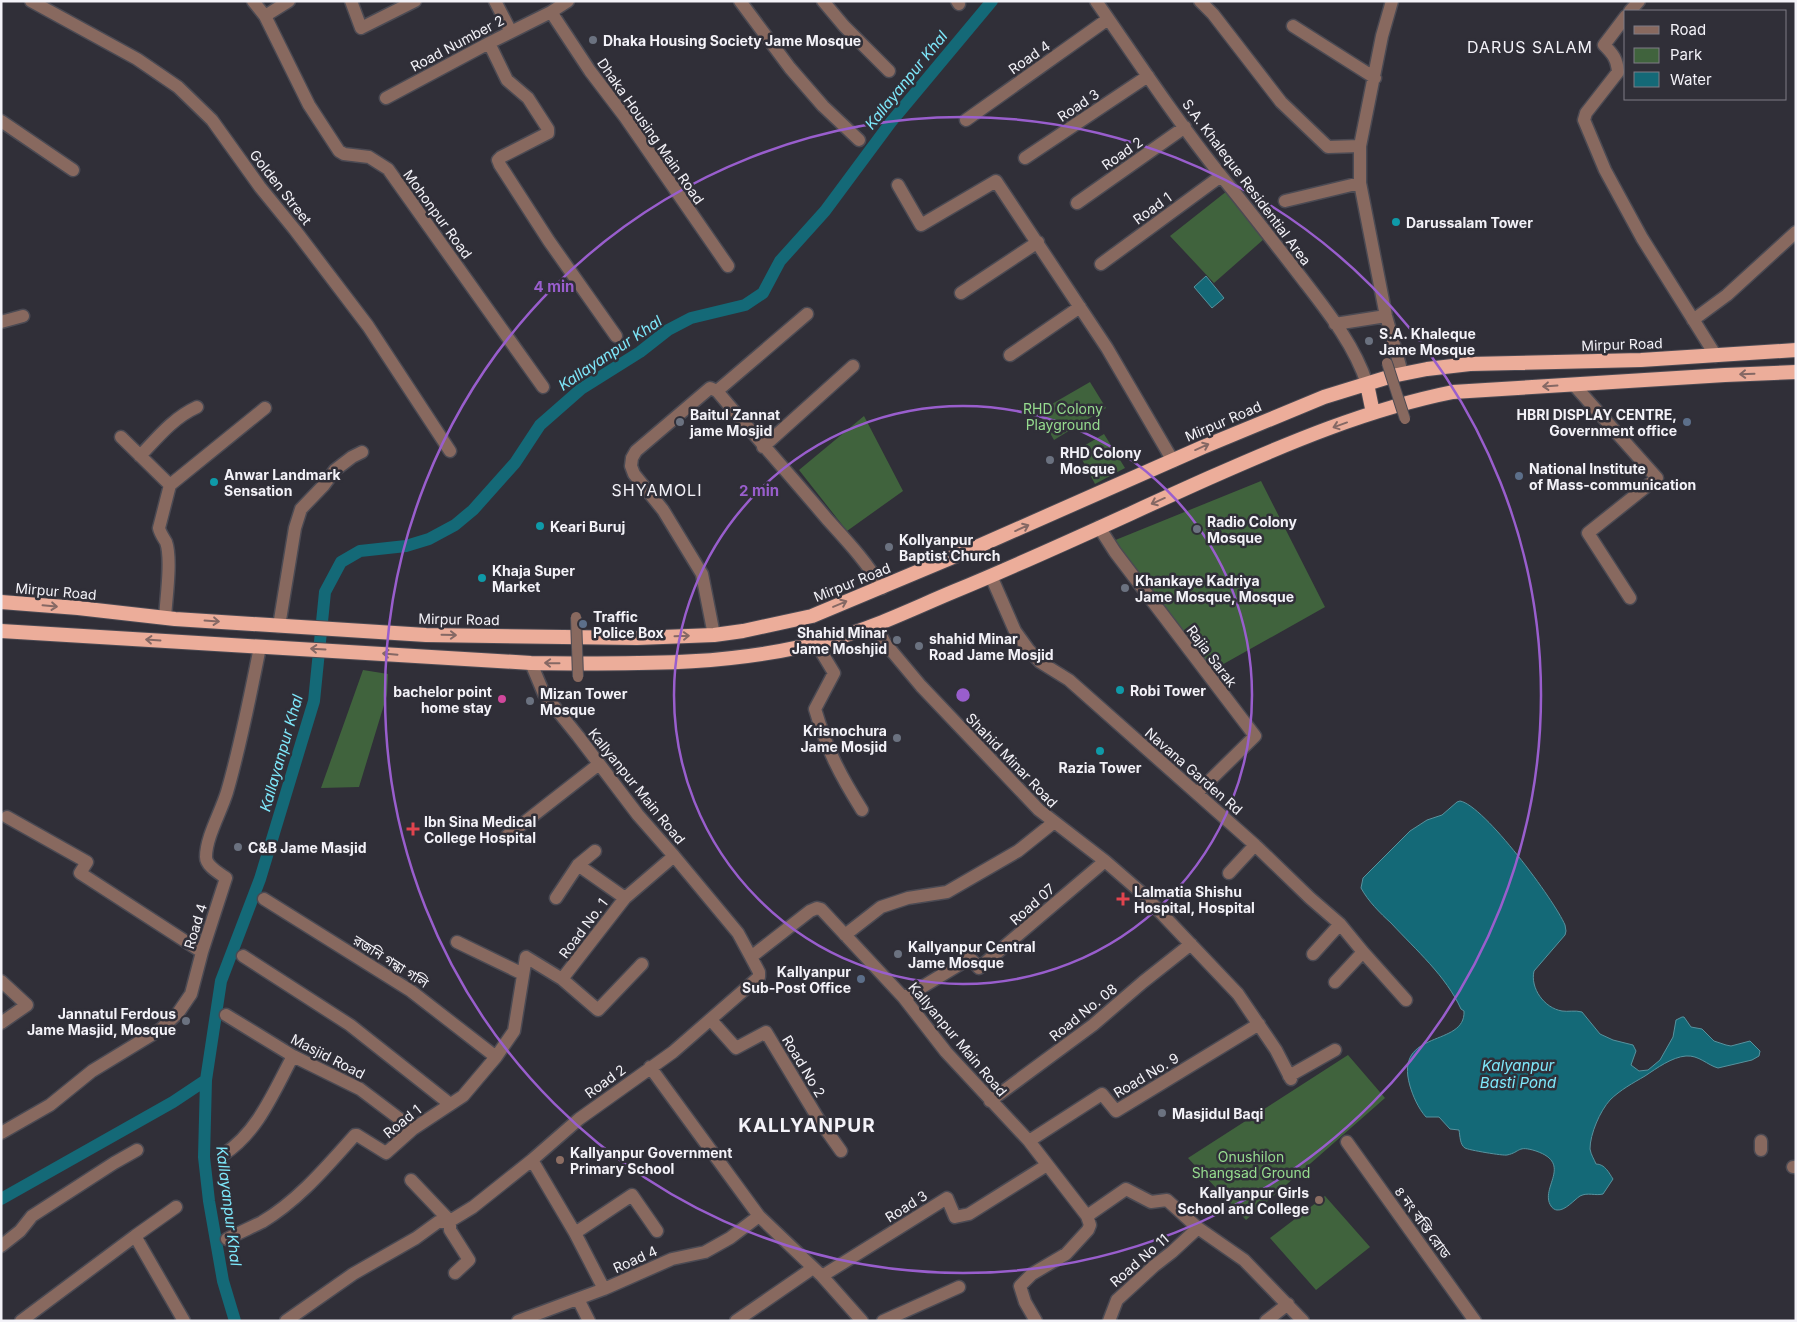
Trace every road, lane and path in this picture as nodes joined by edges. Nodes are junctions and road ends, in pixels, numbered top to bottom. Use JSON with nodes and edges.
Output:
{"nodes":[{"id":1,"x":31,"y":1,"type":"edge"},
{"id":2,"x":252,"y":1,"type":"edge"},
{"id":3,"x":289,"y":1,"type":"edge"},
{"id":4,"x":351,"y":1,"type":"edge"},
{"id":5,"x":414,"y":1,"type":"edge"},
{"id":6,"x":495,"y":1,"type":"edge"},
{"id":7,"x":568,"y":1,"type":"edge"},
{"id":8,"x":740,"y":1,"type":"edge"},
{"id":9,"x":823,"y":1,"type":"edge"},
{"id":10,"x":1096,"y":1,"type":"edge"},
{"id":11,"x":1200,"y":1,"type":"edge"},
{"id":12,"x":1392,"y":1,"type":"edge"},
{"id":13,"x":551,"y":12,"type":"junction"},
{"id":14,"x":265,"y":16,"type":"junction"},
{"id":15,"x":1108,"y":19,"type":"junction"},
{"id":16,"x":1624,"y":19,"type":"edge"},
{"id":17,"x":1293,"y":26,"type":"dead end"},
{"id":18,"x":511,"y":32,"type":"junction"},
{"id":19,"x":489,"y":43,"type":"junction"},
{"id":20,"x":889,"y":71,"type":"dead end"},
{"id":21,"x":1148,"y":76,"type":"junction"},
{"id":22,"x":1375,"y":78,"type":"junction"},
{"id":23,"x":386,"y":98,"type":"dead end"},
{"id":24,"x":966,"y":120,"type":"dead end"},
{"id":25,"x":1,"y":121,"type":"edge"},
{"id":26,"x":1185,"y":127,"type":"junction"},
{"id":27,"x":859,"y":140,"type":"dead end"},
{"id":28,"x":1360,"y":146,"type":"junction"},
{"id":29,"x":1025,"y":158,"type":"dead end"},
{"id":30,"x":72,"y":170,"type":"dead end"},
{"id":31,"x":1221,"y":176,"type":"junction"},
{"id":32,"x":1360,"y":183,"type":"junction"},
{"id":33,"x":898,"y":185,"type":"dead end"},
{"id":34,"x":1285,"y":201,"type":"dead end"},
{"id":35,"x":1077,"y":203,"type":"dead end"},
{"id":36,"x":1796,"y":232,"type":"edge"},
{"id":37,"x":1038,"y":242,"type":"junction"},
{"id":38,"x":1101,"y":264,"type":"dead end"},
{"id":39,"x":728,"y":266,"type":"dead end"},
{"id":40,"x":961,"y":293,"type":"dead end"},
{"id":41,"x":1080,"y":307,"type":"junction"},
{"id":42,"x":808,"y":314,"type":"dead end"},
{"id":43,"x":23,"y":316,"type":"dead end"},
{"id":44,"x":1386,"y":316,"type":"junction"},
{"id":45,"x":1693,"y":320,"type":"junction"},
{"id":46,"x":1,"y":322,"type":"edge"},
{"id":47,"x":1335,"y":324,"type":"junction"},
{"id":48,"x":616,"y":336,"type":"dead end"},
{"id":49,"x":1796,"y":350,"type":"edge"},
{"id":50,"x":1010,"y":355,"type":"dead end"},
{"id":51,"x":1716,"y":356,"type":"junction"},
{"id":52,"x":1387,"y":363,"type":"dead end"},
{"id":53,"x":853,"y":366,"type":"dead end"},
{"id":54,"x":1796,"y":372,"type":"edge"},
{"id":55,"x":1402,"y":373,"type":"junction"},
{"id":56,"x":1367,"y":384,"type":"junction"},
{"id":57,"x":1574,"y":385,"type":"junction"},
{"id":58,"x":543,"y":387,"type":"dead end"},
{"id":59,"x":717,"y":391,"type":"junction"},
{"id":60,"x":197,"y":407,"type":"dead end"},
{"id":61,"x":265,"y":408,"type":"dead end"},
{"id":62,"x":1373,"y":413,"type":"junction"},
{"id":63,"x":1405,"y":419,"type":"dead end"},
{"id":64,"x":121,"y":437,"type":"dead end"},
{"id":65,"x":763,"y":447,"type":"junction"},
{"id":66,"x":450,"y":451,"type":"dead end"},
{"id":67,"x":362,"y":452,"type":"dead end"},
{"id":68,"x":140,"y":456,"type":"junction"},
{"id":69,"x":1173,"y":460,"type":"junction"},
{"id":70,"x":170,"y":485,"type":"junction"},
{"id":71,"x":1099,"y":527,"type":"junction"},
{"id":72,"x":991,"y":576,"type":"junction"},
{"id":73,"x":882,"y":588,"type":"junction"},
{"id":74,"x":1630,"y":598,"type":"dead end"},
{"id":75,"x":1,"y":602,"type":"edge"},
{"id":76,"x":576,"y":617,"type":"dead end"},
{"id":77,"x":165,"y":618,"type":"junction"},
{"id":78,"x":874,"y":625,"type":"junction"},
{"id":79,"x":279,"y":626,"type":"junction"},
{"id":80,"x":1,"y":631,"type":"edge"},
{"id":81,"x":714,"y":635,"type":"junction"},
{"id":82,"x":816,"y":644,"type":"junction"},
{"id":83,"x":260,"y":647,"type":"junction"},
{"id":84,"x":531,"y":663,"type":"junction"},
{"id":85,"x":578,"y":677,"type":"dead end"},
{"id":86,"x":599,"y":764,"type":"junction"},
{"id":87,"x":1197,"y":793,"type":"junction"},
{"id":88,"x":862,"y":810,"type":"dead end"},
{"id":89,"x":8,"y":816,"type":"dead end"},
{"id":90,"x":1052,"y":823,"type":"junction"},
{"id":91,"x":507,"y":836,"type":"dead end"},
{"id":92,"x":1255,"y":845,"type":"junction"},
{"id":93,"x":595,"y":851,"type":"dead end"},
{"id":94,"x":674,"y":856,"type":"junction"},
{"id":95,"x":1105,"y":861,"type":"junction"},
{"id":96,"x":578,"y":865,"type":"junction"},
{"id":97,"x":1228,"y":873,"type":"dead end"},
{"id":98,"x":556,"y":898,"type":"dead end"},
{"id":99,"x":625,"y":898,"type":"junction"},
{"id":100,"x":264,"y":899,"type":"dead end"},
{"id":101,"x":1340,"y":924,"type":"junction"},
{"id":102,"x":845,"y":935,"type":"junction"},
{"id":103,"x":457,"y":942,"type":"dead end"},
{"id":104,"x":1191,"y":944,"type":"junction"},
{"id":105,"x":202,"y":952,"type":"junction"},
{"id":106,"x":1362,"y":952,"type":"junction"},
{"id":107,"x":1313,"y":954,"type":"dead end"},
{"id":108,"x":243,"y":956,"type":"dead end"},
{"id":109,"x":751,"y":958,"type":"junction"},
{"id":110,"x":642,"y":964,"type":"dead end"},
{"id":111,"x":523,"y":973,"type":"junction"},
{"id":112,"x":562,"y":979,"type":"junction"},
{"id":113,"x":1,"y":981,"type":"edge"},
{"id":114,"x":1335,"y":982,"type":"dead end"},
{"id":115,"x":904,"y":998,"type":"junction"},
{"id":116,"x":1406,"y":1000,"type":"dead end"},
{"id":117,"x":226,"y":1015,"type":"dead end"},
{"id":118,"x":711,"y":1020,"type":"junction"},
{"id":119,"x":1,"y":1023,"type":"edge"},
{"id":120,"x":1259,"y":1024,"type":"junction"},
{"id":121,"x":1335,"y":1050,"type":"dead end"},
{"id":122,"x":293,"y":1056,"type":"junction"},
{"id":123,"x":496,"y":1057,"type":"junction"},
{"id":124,"x":650,"y":1067,"type":"junction"},
{"id":125,"x":990,"y":1101,"type":"junction"},
{"id":126,"x":450,"y":1104,"type":"junction"},
{"id":127,"x":413,"y":1128,"type":"junction"},
{"id":128,"x":1,"y":1133,"type":"edge"},
{"id":129,"x":1029,"y":1141,"type":"junction"},
{"id":130,"x":1347,"y":1142,"type":"dead end"},
{"id":131,"x":137,"y":1150,"type":"dead end"},
{"id":132,"x":841,"y":1151,"type":"dead end"},
{"id":133,"x":224,"y":1154,"type":"dead end"},
{"id":134,"x":532,"y":1160,"type":"junction"},
{"id":135,"x":1047,"y":1165,"type":"junction"},
{"id":136,"x":411,"y":1180,"type":"dead end"},
{"id":137,"x":176,"y":1207,"type":"dead end"},
{"id":138,"x":759,"y":1216,"type":"junction"},
{"id":139,"x":1087,"y":1216,"type":"junction"},
{"id":140,"x":450,"y":1221,"type":"junction"},
{"id":141,"x":1198,"y":1228,"type":"junction"},
{"id":142,"x":657,"y":1231,"type":"dead end"},
{"id":143,"x":575,"y":1233,"type":"junction"},
{"id":144,"x":135,"y":1236,"type":"junction"},
{"id":145,"x":226,"y":1239,"type":"dead end"},
{"id":146,"x":1,"y":1246,"type":"edge"},
{"id":147,"x":818,"y":1272,"type":"junction"},
{"id":148,"x":455,"y":1273,"type":"dead end"},
{"id":149,"x":959,"y":1287,"type":"dead end"},
{"id":150,"x":604,"y":1289,"type":"junction"},
{"id":151,"x":578,"y":1299,"type":"junction"},
{"id":152,"x":1288,"y":1304,"type":"junction"},
{"id":153,"x":21,"y":1321,"type":"edge"},
{"id":154,"x":184,"y":1321,"type":"edge"},
{"id":155,"x":286,"y":1321,"type":"edge"},
{"id":156,"x":518,"y":1321,"type":"edge"},
{"id":157,"x":589,"y":1321,"type":"edge"},
{"id":158,"x":736,"y":1321,"type":"edge"},
{"id":159,"x":862,"y":1321,"type":"edge"},
{"id":160,"x":883,"y":1321,"type":"edge"},
{"id":161,"x":1036,"y":1321,"type":"edge"},
{"id":162,"x":1109,"y":1321,"type":"edge"},
{"id":163,"x":1266,"y":1321,"type":"edge"},
{"id":164,"x":1303,"y":1321,"type":"edge"},
{"id":165,"x":1475,"y":1321,"type":"edge"}],
"edges":[{"from":1,"to":66,"type":"street","name":"Golden Street"},
{"from":2,"to":14,"type":"street","name":"Mohonpur Road"},
{"from":3,"to":14,"type":"street"},
{"from":4,"to":5,"type":"street"},
{"from":6,"to":18,"type":"street"},
{"from":7,"to":13,"type":"street","name":"Road Number 2"},
{"from":8,"to":27,"type":"street"},
{"from":9,"to":20,"type":"street"},
{"from":10,"to":15,"type":"street","name":"S.A. Khaleque Residential Area"},
{"from":11,"to":28,"type":"street"},
{"from":12,"to":22,"type":"street"},
{"from":13,"to":18,"type":"street","name":"Road Number 2"},
{"from":13,"to":39,"type":"street","name":"Dhaka Housing Main Road"},
{"from":14,"to":58,"type":"street","name":"Mohonpur Road"},
{"from":15,"to":21,"type":"street","name":"S.A. Khaleque Residential Area"},
{"from":15,"to":24,"type":"street","name":"Road 4"},
{"from":16,"to":45,"type":"street"},
{"from":17,"to":22,"type":"street"},
{"from":18,"to":19,"type":"street","name":"Road Number 2"},
{"from":19,"to":23,"type":"street","name":"Road Number 2"},
{"from":19,"to":48,"type":"street"},
{"from":21,"to":26,"type":"street","name":"S.A. Khaleque Residential Area"},
{"from":21,"to":29,"type":"street","name":"Road 3"},
{"from":22,"to":28,"type":"street"},
{"from":25,"to":30,"type":"street"},
{"from":26,"to":31,"type":"street","name":"S.A. Khaleque Residential Area"},
{"from":26,"to":35,"type":"street","name":"Road 2"},
{"from":28,"to":32,"type":"street"},
{"from":31,"to":38,"type":"street","name":"Road 1"},
{"from":31,"to":47,"type":"street","name":"S.A. Khaleque Residential Area"},
{"from":32,"to":34,"type":"street"},
{"from":32,"to":44,"type":"street"},
{"from":33,"to":37,"type":"street"},
{"from":36,"to":45,"type":"street"},
{"from":37,"to":40,"type":"street"},
{"from":37,"to":41,"type":"street"},
{"from":41,"to":50,"type":"street"},
{"from":41,"to":69,"type":"street"},
{"from":42,"to":59,"type":"street"},
{"from":43,"to":46,"type":"street"},
{"from":44,"to":47,"type":"street"},
{"from":44,"to":55,"type":"street"},
{"from":45,"to":51,"type":"street"},
{"from":47,"to":56,"type":"street","name":"S.A. Khaleque Residential Area"},
{"from":49,"to":51,"type":"highway","name":"Mirpur Road"},
{"from":51,"to":55,"type":"highway","name":"Mirpur Road"},
{"from":52,"to":63,"type":"street","bridge":true},
{"from":53,"to":65,"type":"street"},
{"from":54,"to":57,"type":"highway","one_way":true},
{"from":55,"to":56,"type":"highway","name":"Mirpur Road"},
{"from":56,"to":62,"type":"highway"},
{"from":69,"to":56,"type":"highway","name":"Mirpur Road","one_way":true},
{"from":57,"to":62,"type":"highway","one_way":true},
{"from":57,"to":74,"type":"street"},
{"from":59,"to":65,"type":"street"},
{"from":59,"to":81,"type":"street"},
{"from":60,"to":68,"type":"street"},
{"from":61,"to":70,"type":"street"},
{"from":62,"to":71,"type":"highway","one_way":true},
{"from":64,"to":68,"type":"street"},
{"from":65,"to":73,"type":"street"},
{"from":67,"to":79,"type":"street"},
{"from":68,"to":70,"type":"street"},
{"from":73,"to":69,"type":"highway","name":"Mirpur Road","one_way":true},
{"from":70,"to":77,"type":"street"},
{"from":71,"to":72,"type":"highway"},
{"from":71,"to":87,"type":"street","name":"Rajia Sarak"},
{"from":72,"to":78,"type":"highway"},
{"from":72,"to":87,"type":"street","name":"Navana Garden Rd"},
{"from":81,"to":73,"type":"highway","name":"Mirpur Road","one_way":true},
{"from":75,"to":77,"type":"highway","name":"Mirpur Road","one_way":true},
{"from":76,"to":85,"type":"street","bridge":true},
{"from":77,"to":79,"type":"highway","name":"Mirpur Road","one_way":true},
{"from":78,"to":82,"type":"highway"},
{"from":78,"to":90,"type":"street","name":"Shahid Minar Road"},
{"from":79,"to":81,"type":"highway","name":"Mirpur Road","one_way":true},
{"from":83,"to":80,"type":"highway","one_way":true},
{"from":82,"to":84,"type":"highway","one_way":true},
{"from":82,"to":88,"type":"street"},
{"from":84,"to":83,"type":"highway","one_way":true},
{"from":83,"to":105,"type":"street","name":"Road 4"},
{"from":84,"to":86,"type":"street","name":"Kallyanpur Main Road"},
{"from":86,"to":91,"type":"street"},
{"from":86,"to":94,"type":"street","name":"Kallyanpur Main Road"},
{"from":87,"to":92,"type":"street","name":"Navana Garden Rd"},
{"from":89,"to":105,"type":"street"},
{"from":90,"to":95,"type":"street","name":"Shahid Minar Road"},
{"from":90,"to":102,"type":"street","name":"Shahid Minar Road"},
{"from":92,"to":97,"type":"street"},
{"from":92,"to":101,"type":"street","name":"Navana Garden Rd"},
{"from":93,"to":96,"type":"street"},
{"from":94,"to":99,"type":"street","name":"Road No. 1"},
{"from":94,"to":109,"type":"street","name":"Kallyanpur Main Road"},
{"from":95,"to":104,"type":"street","name":"Shahid Minar Road"},
{"from":95,"to":115,"type":"street","name":"Road 07"},
{"from":96,"to":98,"type":"street"},
{"from":96,"to":99,"type":"street","name":"Road No. 1"},
{"from":99,"to":112,"type":"street","name":"Road No. 1"},
{"from":100,"to":123,"type":"street","name":"রজনি গন্ধা গলি"},
{"from":101,"to":106,"type":"street","name":"Navana Garden Rd"},
{"from":101,"to":107,"type":"street"},
{"from":102,"to":109,"type":"street","name":"Kallyanpur Main Road"},
{"from":102,"to":115,"type":"street","name":"Kallyanpur Main Road"},
{"from":103,"to":111,"type":"street"},
{"from":104,"to":120,"type":"street","name":"Shahid Minar Road"},
{"from":104,"to":125,"type":"street","name":"Road No. 08"},
{"from":105,"to":128,"type":"street","name":"Road 4"},
{"from":106,"to":114,"type":"street"},
{"from":106,"to":116,"type":"street","name":"Navana Garden Rd"},
{"from":108,"to":126,"type":"street"},
{"from":109,"to":118,"type":"street","name":"Road 2"},
{"from":110,"to":112,"type":"street"},
{"from":111,"to":112,"type":"street","name":"Road No. 1"},
{"from":111,"to":123,"type":"street","name":"Road 1"},
{"from":113,"to":119,"type":"street"},
{"from":115,"to":125,"type":"street","name":"Kallyanpur Main Road"},
{"from":117,"to":122,"type":"street","name":"Masjid Road"},
{"from":118,"to":124,"type":"street","name":"Road 2"},
{"from":118,"to":132,"type":"street","name":"Road No 2"},
{"from":120,"to":121,"type":"street","name":"Shahid Minar Road"},
{"from":120,"to":129,"type":"street","name":"Road No. 9"},
{"from":122,"to":127,"type":"street","name":"Masjid Road"},
{"from":122,"to":133,"type":"street"},
{"from":123,"to":126,"type":"street","name":"Road 1"},
{"from":124,"to":134,"type":"street","name":"Road 2"},
{"from":124,"to":138,"type":"street"},
{"from":125,"to":129,"type":"street","name":"Kallyanpur Main Road"},
{"from":126,"to":127,"type":"street","name":"Road 1"},
{"from":127,"to":145,"type":"street","name":"Road 1"},
{"from":129,"to":135,"type":"street","name":"Kallyanpur Main Road"},
{"from":130,"to":165,"type":"street","name":"৪ নং বস্তি রোড"},
{"from":131,"to":146,"type":"street"},
{"from":134,"to":140,"type":"street","name":"Road 2"},
{"from":134,"to":143,"type":"street"},
{"from":135,"to":139,"type":"street","name":"Kallyanpur Main Road"},
{"from":135,"to":147,"type":"street","name":"Road 3"},
{"from":136,"to":140,"type":"street"},
{"from":137,"to":144,"type":"street"},
{"from":138,"to":147,"type":"street"},
{"from":138,"to":150,"type":"street","name":"Road 4"},
{"from":139,"to":141,"type":"street"},
{"from":139,"to":161,"type":"street"},
{"from":140,"to":148,"type":"street"},
{"from":140,"to":155,"type":"street","name":"Road 2"},
{"from":141,"to":152,"type":"street"},
{"from":141,"to":162,"type":"street","name":"Road No 11"},
{"from":142,"to":143,"type":"street"},
{"from":143,"to":150,"type":"street"},
{"from":144,"to":153,"type":"street"},
{"from":144,"to":154,"type":"street"},
{"from":147,"to":158,"type":"street","name":"Road 3"},
{"from":147,"to":159,"type":"street"},
{"from":149,"to":160,"type":"street"},
{"from":150,"to":151,"type":"street","name":"Road 4"},
{"from":151,"to":156,"type":"street","name":"Road 4"},
{"from":151,"to":157,"type":"street"},
{"from":152,"to":163,"type":"street"},
{"from":152,"to":164,"type":"street"}]}
